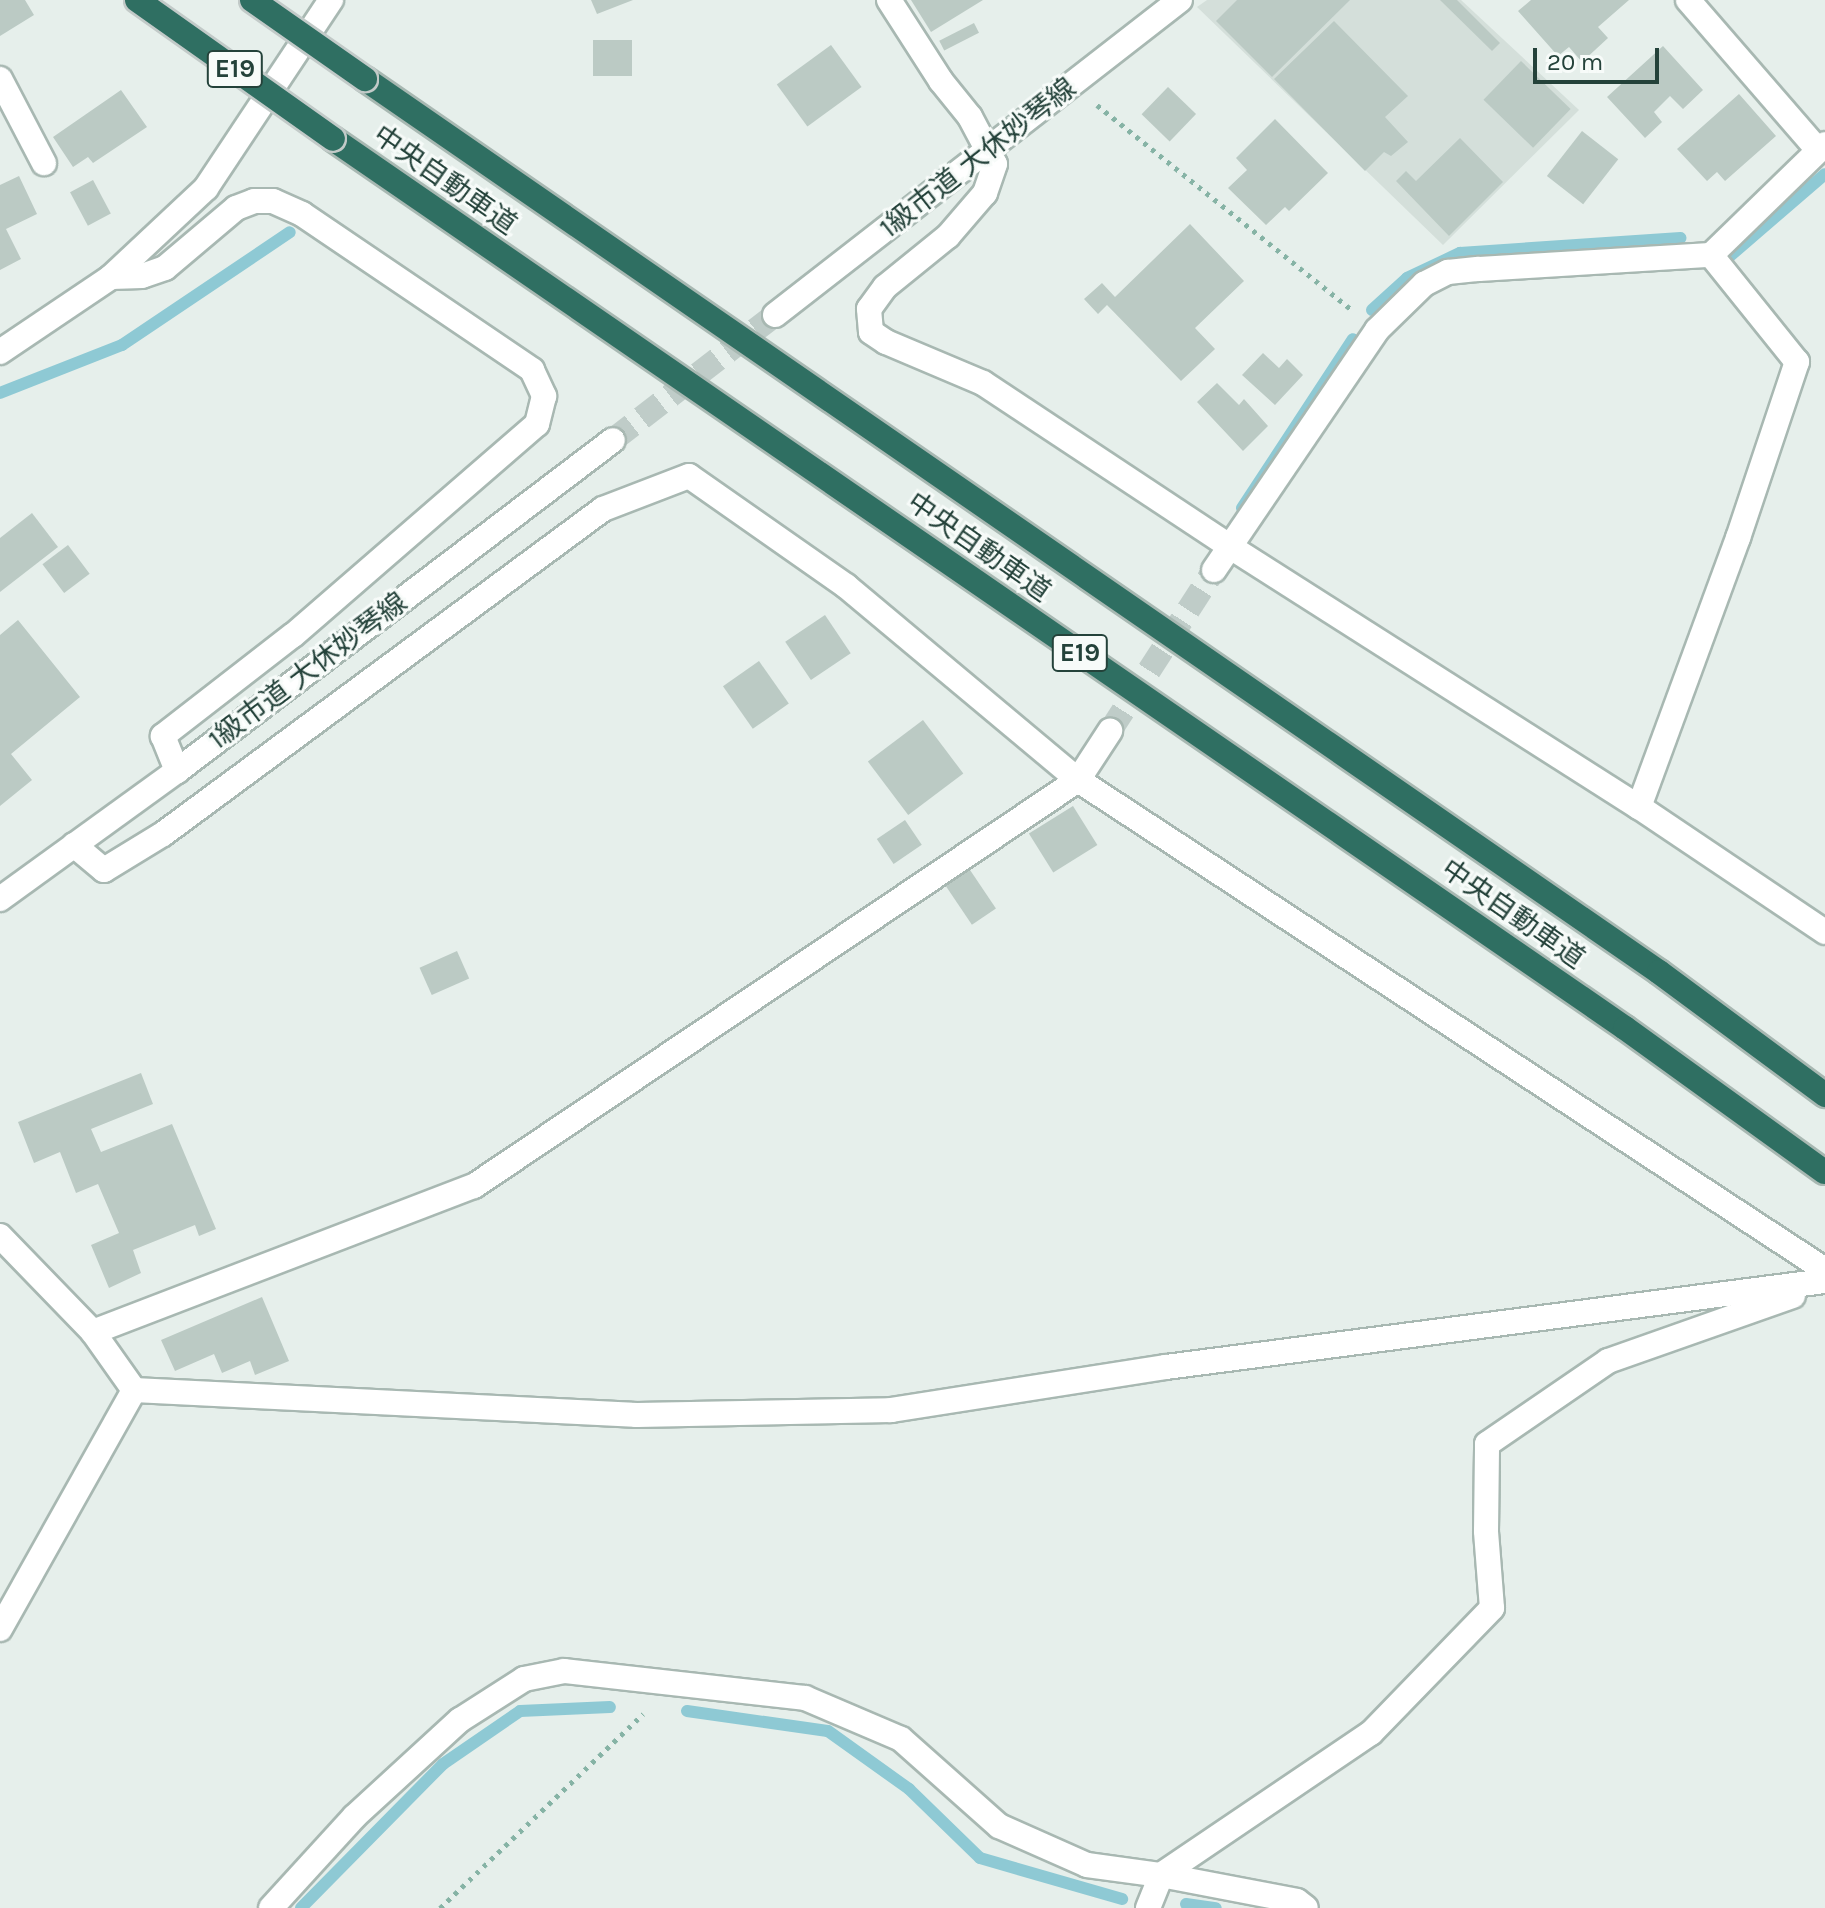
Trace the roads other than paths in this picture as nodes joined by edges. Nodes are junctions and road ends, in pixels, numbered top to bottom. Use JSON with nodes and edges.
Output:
{"nodes":[{"id":1,"x":137,"y":0,"type":"edge"},
{"id":2,"x":252,"y":0,"type":"edge"},
{"id":3,"x":331,"y":0,"type":"edge"},
{"id":4,"x":889,"y":0,"type":"edge"},
{"id":5,"x":1180,"y":0,"type":"edge"},
{"id":6,"x":1688,"y":0,"type":"edge"},
{"id":7,"x":0,"y":79,"type":"edge"},
{"id":8,"x":1821,"y":147,"type":"edge"},
{"id":9,"x":989,"y":149,"type":"junction"},
{"id":10,"x":44,"y":163,"type":"dead end"},
{"id":11,"x":1711,"y":255,"type":"junction"},
{"id":12,"x":111,"y":277,"type":"junction"},
{"id":13,"x":775,"y":315,"type":"tunnel mouth"},
{"id":14,"x":0,"y":352,"type":"edge"},
{"id":15,"x":613,"y":440,"type":"tunnel mouth"},
{"id":16,"x":1229,"y":546,"type":"junction"},
{"id":17,"x":1214,"y":570,"type":"tunnel mouth"},
{"id":18,"x":1110,"y":731,"type":"tunnel mouth"},
{"id":19,"x":177,"y":771,"type":"junction"},
{"id":20,"x":1078,"y":780,"type":"junction"},
{"id":21,"x":1639,"y":807,"type":"junction"},
{"id":22,"x":74,"y":845,"type":"junction"},
{"id":23,"x":0,"y":899,"type":"edge"},
{"id":24,"x":1825,"y":932,"type":"edge"},
{"id":25,"x":1825,"y":1095,"type":"edge"},
{"id":26,"x":1825,"y":1172,"type":"edge"},
{"id":27,"x":0,"y":1236,"type":"edge"},
{"id":28,"x":1825,"y":1270,"type":"edge"},
{"id":29,"x":1825,"y":1283,"type":"edge"},
{"id":30,"x":93,"y":1332,"type":"junction"},
{"id":31,"x":134,"y":1390,"type":"junction"},
{"id":32,"x":0,"y":1629,"type":"edge"},
{"id":33,"x":1161,"y":1875,"type":"junction"},
{"id":34,"x":271,"y":1908,"type":"edge"},
{"id":35,"x":1148,"y":1908,"type":"edge"},
{"id":36,"x":1306,"y":1908,"type":"edge"}],
"edges":[{"from":1,"to":26,"type":"highway","name":"中央自動車道","number":"E19","bridge":true},
{"from":2,"to":25,"type":"highway","name":"中央自動車道","number":"E19","bridge":true},
{"from":3,"to":12,"type":"street"},
{"from":4,"to":9,"type":"street"},
{"from":5,"to":9,"type":"street","name":"1級市道 大休妙琴線"},
{"from":6,"to":8,"type":"street"},
{"from":7,"to":10,"type":"street"},
{"from":8,"to":11,"type":"street"},
{"from":9,"to":13,"type":"street","name":"1級市道 大休妙琴線"},
{"from":9,"to":16,"type":"street"},
{"from":11,"to":16,"type":"street"},
{"from":11,"to":21,"type":"street"},
{"from":12,"to":14,"type":"street"},
{"from":12,"to":19,"type":"street"},
{"from":15,"to":19,"type":"street","name":"1級市道 大休妙琴線"},
{"from":16,"to":17,"type":"street"},
{"from":16,"to":21,"type":"street"},
{"from":18,"to":20,"type":"street"},
{"from":19,"to":22,"type":"street","name":"1級市道 大休妙琴線"},
{"from":20,"to":22,"type":"street"},
{"from":20,"to":28,"type":"street"},
{"from":20,"to":30,"type":"street"},
{"from":21,"to":24,"type":"street"},
{"from":22,"to":23,"type":"street","name":"1級市道 大休妙琴線"},
{"from":27,"to":30,"type":"street"},
{"from":29,"to":31,"type":"street"},
{"from":29,"to":33,"type":"street"},
{"from":30,"to":31,"type":"street"},
{"from":31,"to":32,"type":"street"},
{"from":33,"to":34,"type":"street"},
{"from":33,"to":35,"type":"street"},
{"from":33,"to":36,"type":"street"}]}
